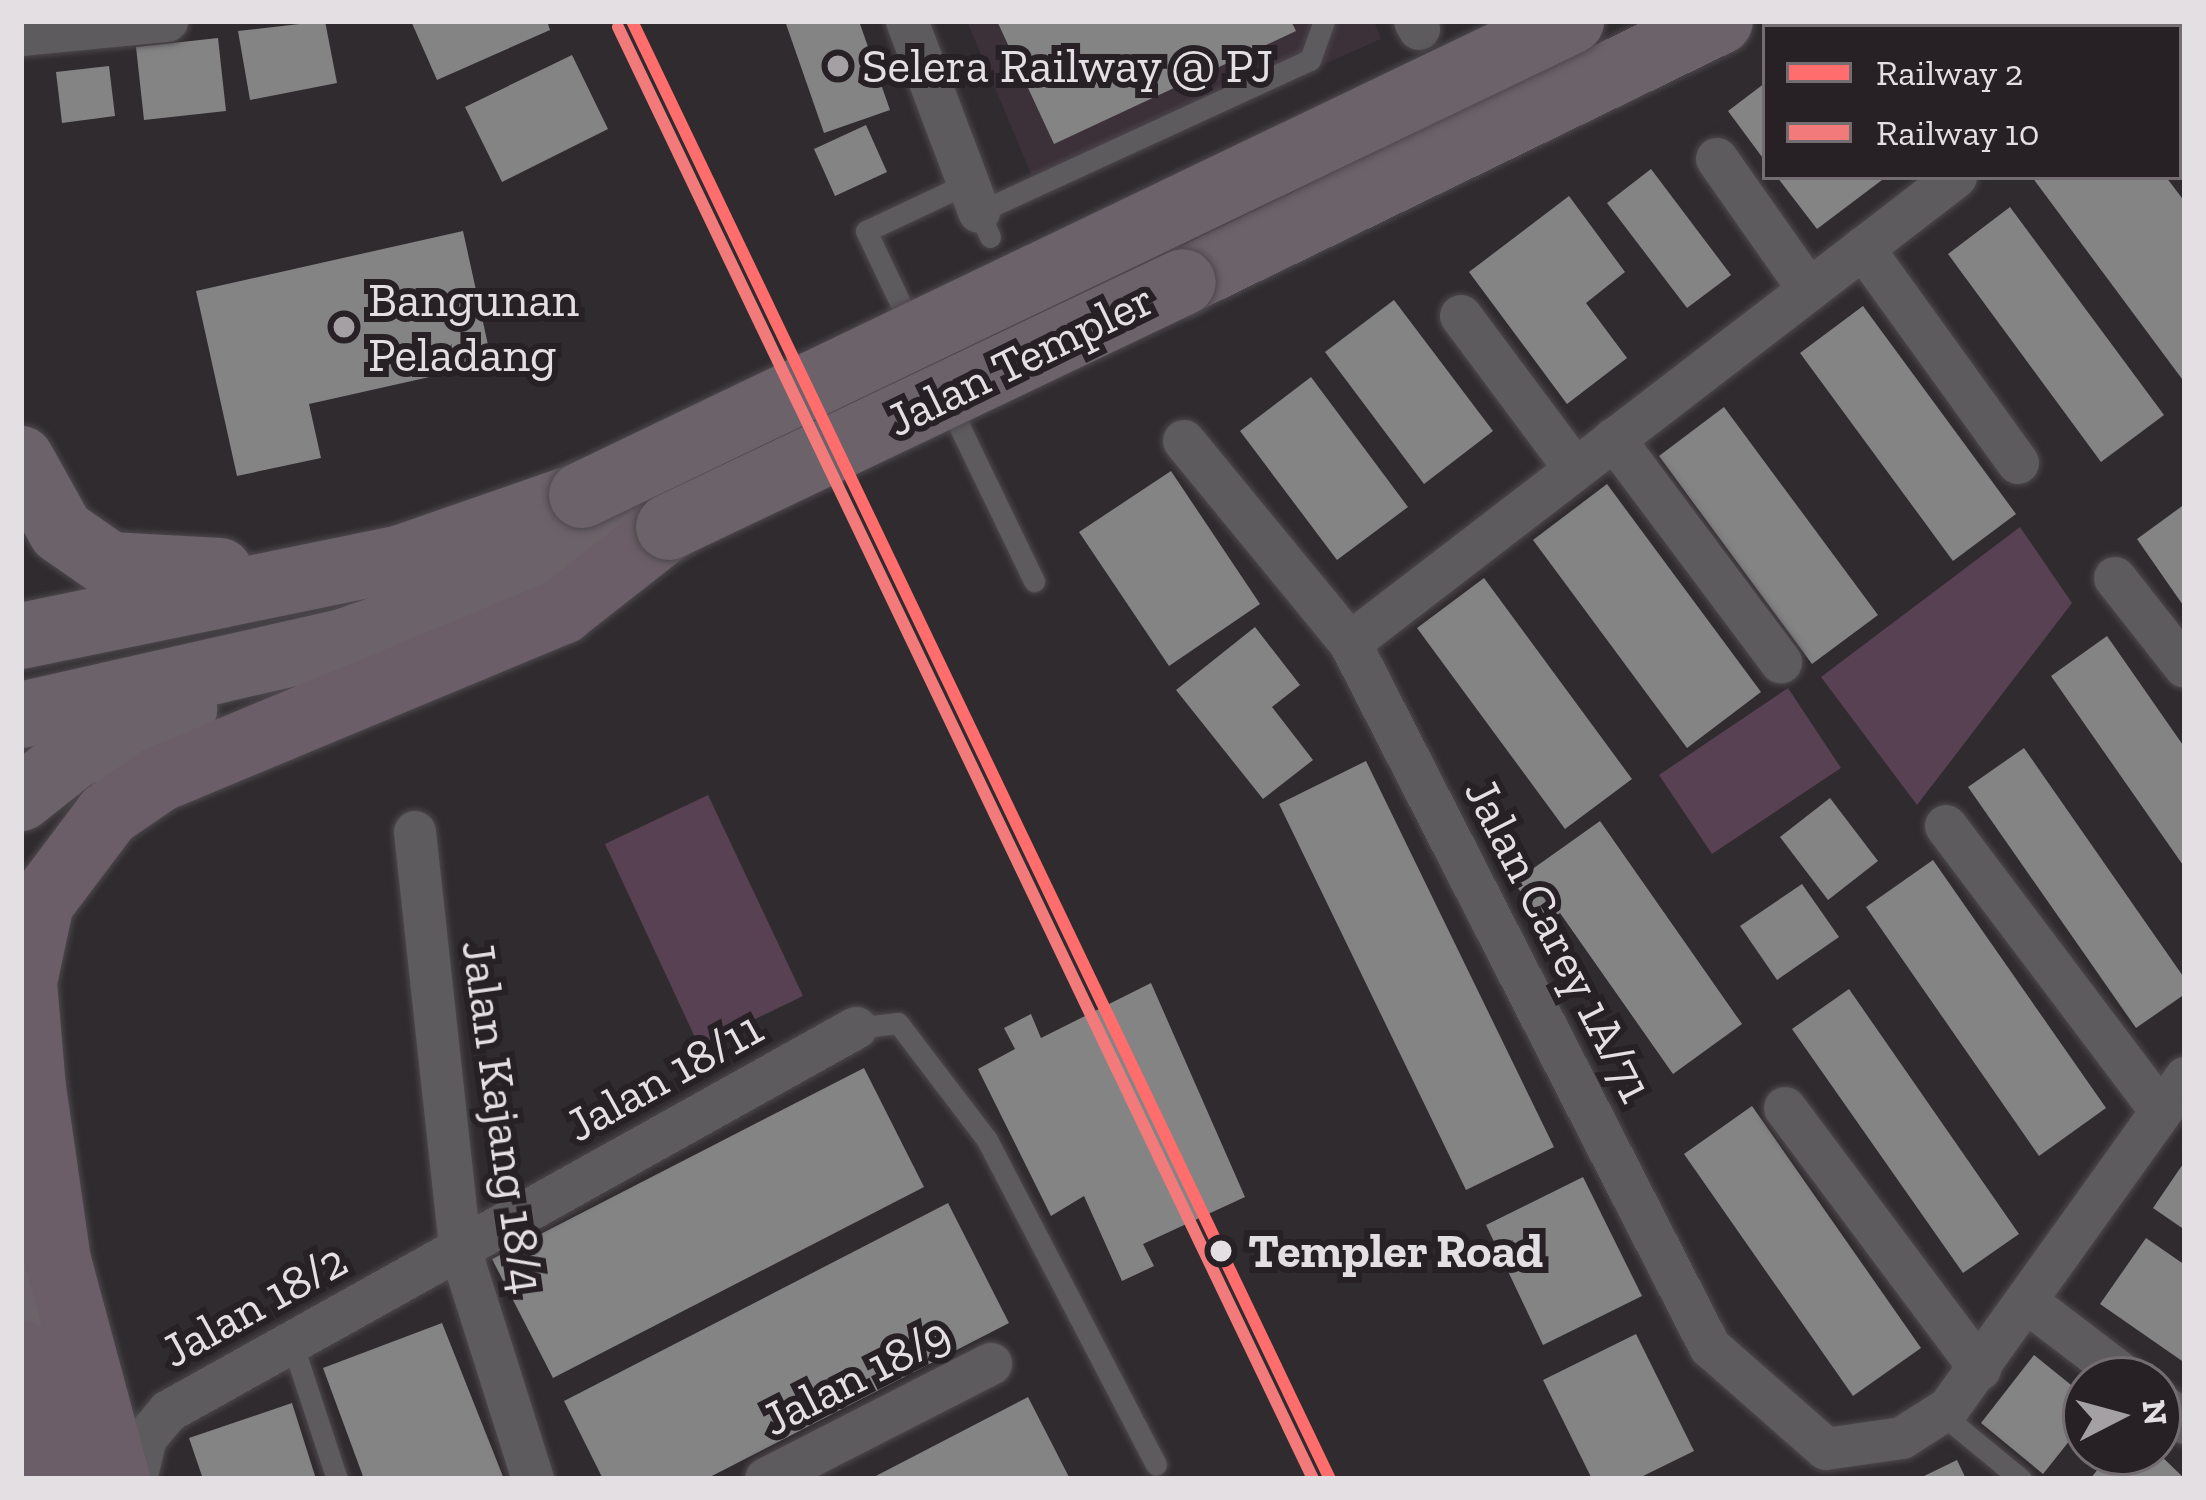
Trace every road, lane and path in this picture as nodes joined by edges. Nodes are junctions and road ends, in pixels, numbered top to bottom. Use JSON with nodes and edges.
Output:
{"nodes":[{"id":1,"x":167,"y":21,"type":"edge"},
{"id":2,"x":907,"y":21,"type":"edge"},
{"id":3,"x":1324,"y":21,"type":"edge"},
{"id":4,"x":1571,"y":21,"type":"edge"},
{"id":5,"x":1720,"y":21,"type":"edge"},
{"id":6,"x":21,"y":35,"type":"edge"},
{"id":7,"x":1718,"y":159,"type":"dead end"},
{"id":8,"x":1952,"y":180,"type":"edge"},
{"id":9,"x":979,"y":210,"type":"junction"},
{"id":10,"x":1863,"y":248,"type":"junction"},
{"id":11,"x":1809,"y":290,"type":"junction"},
{"id":12,"x":1461,"y":316,"type":"dead end"},
{"id":13,"x":1614,"y":439,"type":"junction"},
{"id":14,"x":1184,"y":441,"type":"dead end"},
{"id":15,"x":21,"y":458,"type":"edge"},
{"id":16,"x":2018,"y":463,"type":"dead end"},
{"id":17,"x":1576,"y":469,"type":"junction"},
{"id":18,"x":669,"y":527,"type":"junction"},
{"id":19,"x":302,"y":578,"type":"junction"},
{"id":20,"x":2116,"y":578,"type":"dead end"},
{"id":21,"x":1034,"y":581,"type":"dead end"},
{"id":22,"x":21,"y":636,"type":"edge"},
{"id":23,"x":1349,"y":643,"type":"junction"},
{"id":24,"x":1781,"y":662,"type":"dead end"},
{"id":25,"x":254,"y":667,"type":"junction"},
{"id":26,"x":2185,"y":667,"type":"edge"},
{"id":27,"x":21,"y":715,"type":"edge"},
{"id":28,"x":21,"y":798,"type":"edge"},
{"id":29,"x":1946,"y":826,"type":"dead end"},
{"id":30,"x":415,"y":832,"type":"dead end"},
{"id":31,"x":856,"y":1028,"type":"joint"},
{"id":32,"x":2173,"y":1095,"type":"edge"},
{"id":33,"x":1786,"y":1108,"type":"dead end"},
{"id":34,"x":21,"y":1192,"type":"edge"},
{"id":35,"x":460,"y":1249,"type":"junction"},
{"id":36,"x":2027,"y":1302,"type":"junction"},
{"id":37,"x":292,"y":1343,"type":"junction"},
{"id":38,"x":21,"y":1353,"type":"edge"},
{"id":39,"x":2098,"y":1356,"type":"edge"},
{"id":40,"x":991,"y":1364,"type":"dead end"},
{"id":41,"x":1980,"y":1369,"type":"junction"},
{"id":42,"x":1943,"y":1415,"type":"junction"},
{"id":43,"x":1832,"y":1464,"type":"edge"},
{"id":44,"x":1156,"y":1465,"type":"dead end"},
{"id":45,"x":56,"y":1479,"type":"edge"},
{"id":46,"x":93,"y":1479,"type":"edge"},
{"id":47,"x":117,"y":1479,"type":"edge"},
{"id":48,"x":136,"y":1479,"type":"edge"},
{"id":49,"x":337,"y":1479,"type":"edge"},
{"id":50,"x":533,"y":1479,"type":"edge"},
{"id":51,"x":766,"y":1479,"type":"edge"},
{"id":52,"x":2020,"y":1479,"type":"edge"}],
"edges":[{"from":1,"to":6,"type":"street"},
{"from":2,"to":9,"type":"street"},
{"from":3,"to":9,"type":"lane"},
{"from":4,"to":19,"type":"main road","name":"Jalan Templer","bridge":true},
{"from":5,"to":18,"type":"main road","name":"Jalan Templer","bridge":true},
{"from":7,"to":11,"type":"street"},
{"from":8,"to":10,"type":"street"},
{"from":9,"to":21,"type":"lane"},
{"from":10,"to":11,"type":"street"},
{"from":10,"to":16,"type":"street"},
{"from":11,"to":13,"type":"street"},
{"from":12,"to":17,"type":"street"},
{"from":13,"to":17,"type":"street"},
{"from":13,"to":24,"type":"street"},
{"from":14,"to":23,"type":"street","name":"Jalan Carey 1A/71"},
{"from":15,"to":19,"type":"main road"},
{"from":17,"to":23,"type":"street"},
{"from":18,"to":25,"type":"main road","name":"Jalan Templer"},
{"from":18,"to":47,"type":"highway"},
{"from":19,"to":22,"type":"main road","name":"Jalan Templer"},
{"from":20,"to":26,"type":"street"},
{"from":23,"to":43,"type":"street","name":"Jalan Carey 1A/71"},
{"from":25,"to":27,"type":"main road","name":"Jalan Templer"},
{"from":25,"to":28,"type":"main road"},
{"from":29,"to":32,"type":"street"},
{"from":30,"to":35,"type":"street","name":"Jalan Kajang 18/4"},
{"from":31,"to":35,"type":"street","name":"Jalan 18/11"},
{"from":31,"to":44,"type":"lane"},
{"from":32,"to":36,"type":"street","name":"Jalan Carey 1A/71"},
{"from":33,"to":41,"type":"street"},
{"from":34,"to":46,"type":"main road"},
{"from":35,"to":37,"type":"street","name":"Jalan 18/2"},
{"from":35,"to":50,"type":"street","name":"Jalan Kajang 18/4"},
{"from":36,"to":39,"type":"street"},
{"from":36,"to":41,"type":"street","name":"Jalan Carey 1A/71"},
{"from":37,"to":48,"type":"street","name":"Jalan 18/2"},
{"from":37,"to":49,"type":"lane"},
{"from":38,"to":45,"type":"highway"},
{"from":40,"to":51,"type":"street","name":"Jalan 18/9"},
{"from":41,"to":42,"type":"street","name":"Jalan Carey 1A/71"},
{"from":42,"to":43,"type":"street","name":"Jalan Carey 1A/71"},
{"from":42,"to":52,"type":"lane"}]}
